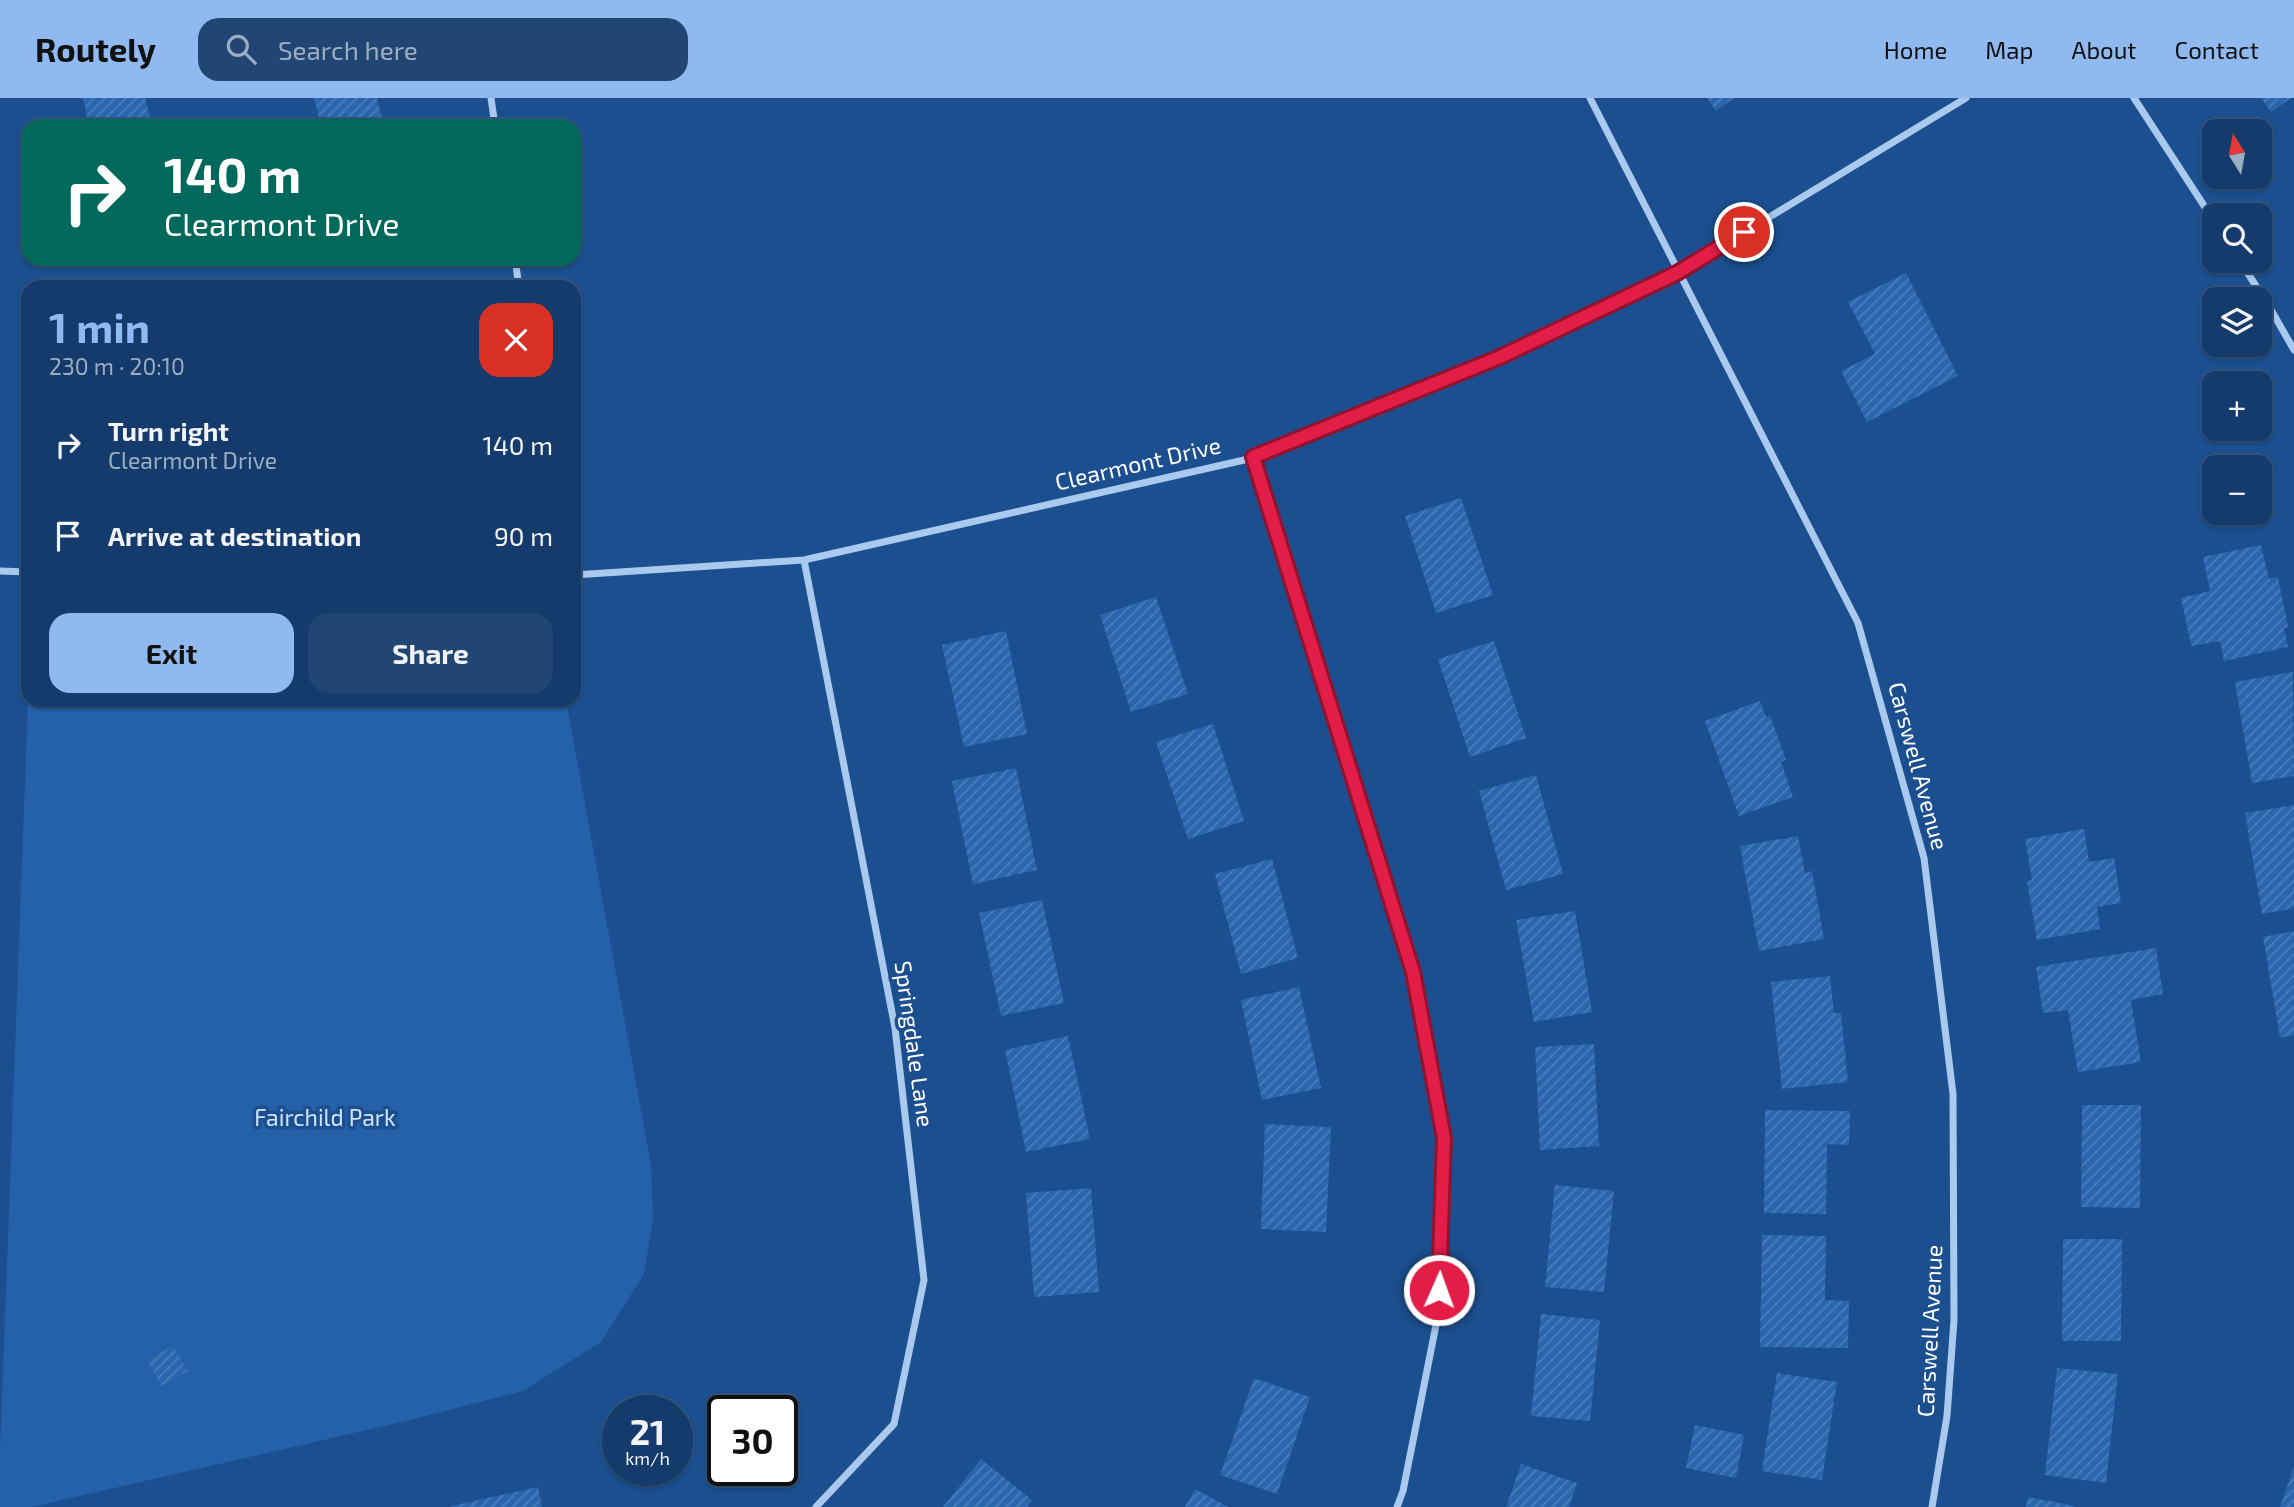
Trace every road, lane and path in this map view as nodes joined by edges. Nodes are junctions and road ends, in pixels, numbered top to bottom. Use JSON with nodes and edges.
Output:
{"nodes":[{"id":1,"x":491,"y":98,"type":"edge"},
{"id":2,"x":1590,"y":98,"type":"edge"},
{"id":3,"x":1966,"y":98,"type":"edge"},
{"id":4,"x":2134,"y":98,"type":"edge"},
{"id":5,"x":494,"y":119,"type":"edge"},
{"id":6,"x":2202,"y":203,"type":"edge"},
{"id":7,"x":1677,"y":273,"type":"junction"},
{"id":8,"x":2248,"y":273,"type":"edge"},
{"id":9,"x":2294,"y":350,"type":"edge"},
{"id":10,"x":1253,"y":457,"type":"junction"},
{"id":11,"x":804,"y":560,"type":"junction"},
{"id":12,"x":0,"y":571,"type":"edge"},
{"id":13,"x":21,"y":572,"type":"edge"},
{"id":14,"x":581,"y":575,"type":"edge"},
{"id":15,"x":816,"y":1507,"type":"edge"},
{"id":16,"x":1397,"y":1507,"type":"edge"},
{"id":17,"x":1932,"y":1507,"type":"edge"}],
"edges":[{"from":1,"to":5,"type":"street"},
{"from":2,"to":7,"type":"street","name":"Carswell Avenue"},
{"from":3,"to":7,"type":"street","name":"Clearmont Drive"},
{"from":4,"to":6,"type":"street"},
{"from":7,"to":10,"type":"street","name":"Clearmont Drive"},
{"from":7,"to":17,"type":"street","name":"Carswell Avenue"},
{"from":8,"to":9,"type":"street"},
{"from":10,"to":11,"type":"street","name":"Clearmont Drive"},
{"from":10,"to":16,"type":"street"},
{"from":11,"to":14,"type":"street","name":"Clearmont Drive"},
{"from":11,"to":15,"type":"street","name":"Springdale Lane"},
{"from":12,"to":13,"type":"street"}]}
